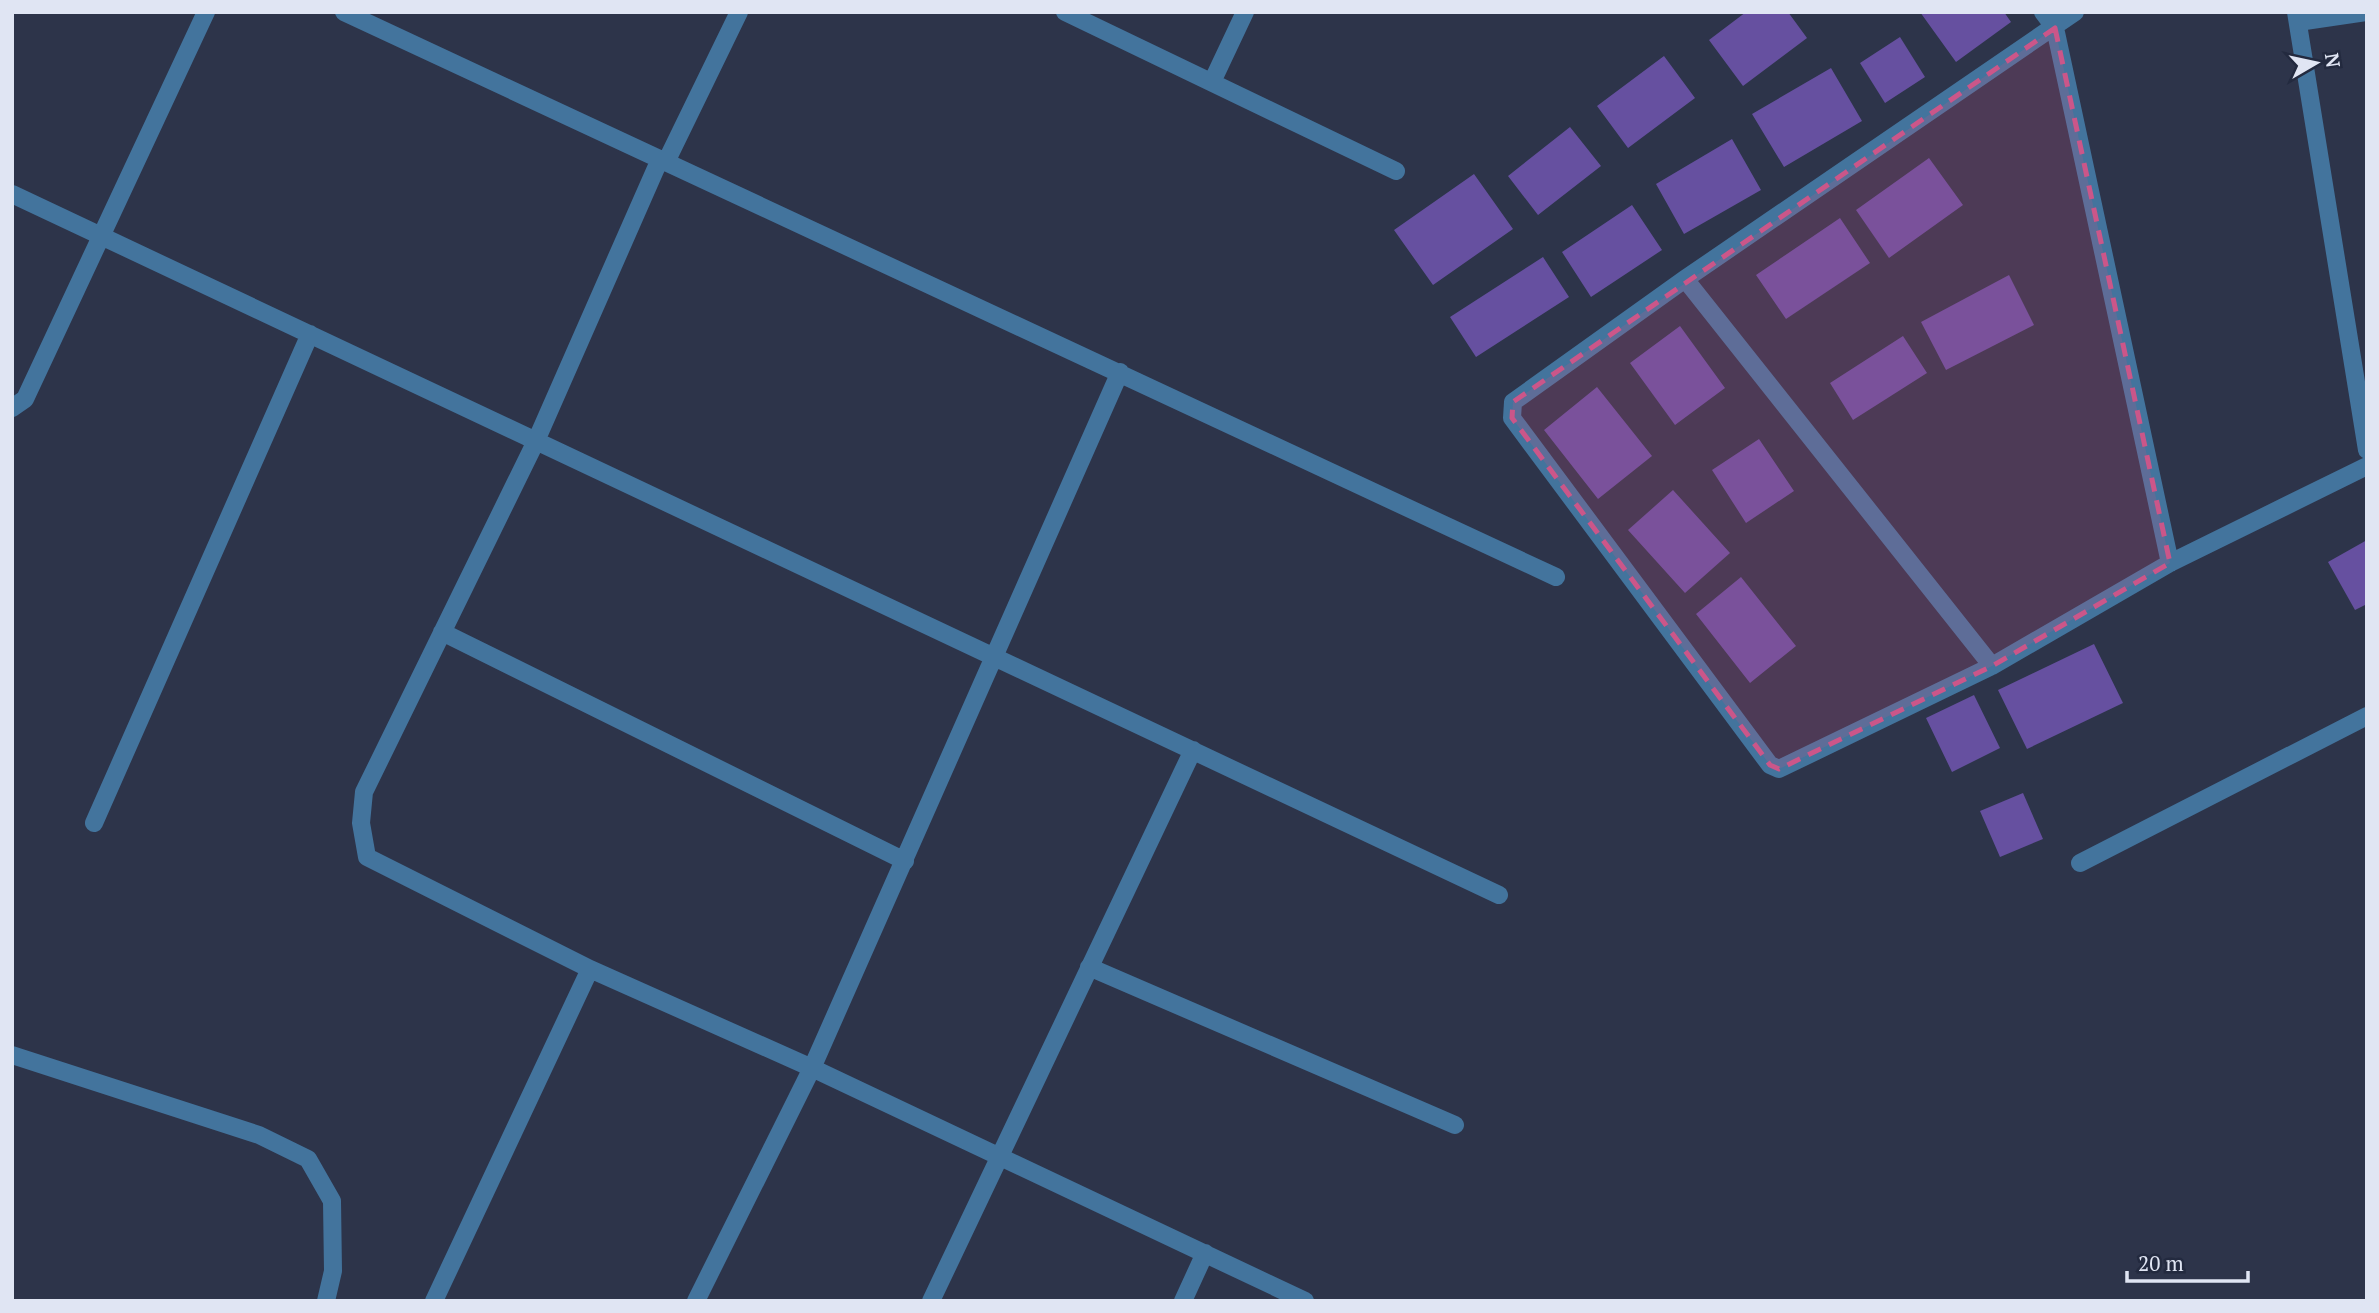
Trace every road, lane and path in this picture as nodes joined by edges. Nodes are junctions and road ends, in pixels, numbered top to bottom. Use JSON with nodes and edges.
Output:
{"nodes":[{"id":1,"x":206,"y":12,"type":"edge"},
{"id":2,"x":344,"y":12,"type":"edge"},
{"id":3,"x":739,"y":12,"type":"edge"},
{"id":4,"x":1065,"y":12,"type":"edge"},
{"id":5,"x":1245,"y":12,"type":"edge"},
{"id":6,"x":2043,"y":12,"type":"edge"},
{"id":7,"x":2075,"y":12,"type":"edge"},
{"id":8,"x":2366,"y":12,"type":"edge"},
{"id":9,"x":2297,"y":17,"type":"edge"},
{"id":10,"x":2055,"y":28,"type":"junction"},
{"id":11,"x":1212,"y":82,"type":"junction"},
{"id":12,"x":663,"y":160,"type":"junction"},
{"id":13,"x":1396,"y":171,"type":"dead end"},
{"id":14,"x":12,"y":194,"type":"edge"},
{"id":15,"x":102,"y":237,"type":"junction"},
{"id":16,"x":1685,"y":279,"type":"junction"},
{"id":17,"x":310,"y":334,"type":"junction"},
{"id":18,"x":1120,"y":372,"type":"junction"},
{"id":19,"x":12,"y":408,"type":"edge"},
{"id":20,"x":536,"y":441,"type":"junction"},
{"id":21,"x":2367,"y":450,"type":"edge"},
{"id":22,"x":2367,"y":466,"type":"edge"},
{"id":23,"x":2170,"y":563,"type":"junction"},
{"id":24,"x":1556,"y":576,"type":"dead end"},
{"id":25,"x":442,"y":632,"type":"junction"},
{"id":26,"x":996,"y":658,"type":"junction"},
{"id":27,"x":1992,"y":666,"type":"junction"},
{"id":28,"x":2367,"y":716,"type":"edge"},
{"id":29,"x":1193,"y":750,"type":"junction"},
{"id":30,"x":94,"y":823,"type":"dead end"},
{"id":31,"x":905,"y":861,"type":"junction"},
{"id":32,"x":2080,"y":863,"type":"dead end"},
{"id":33,"x":1499,"y":895,"type":"dead end"},
{"id":34,"x":1089,"y":967,"type":"junction"},
{"id":35,"x":590,"y":969,"type":"junction"},
{"id":36,"x":12,"y":1055,"type":"edge"},
{"id":37,"x":812,"y":1068,"type":"junction"},
{"id":38,"x":1455,"y":1125,"type":"dead end"},
{"id":39,"x":999,"y":1156,"type":"junction"},
{"id":40,"x":1205,"y":1253,"type":"junction"},
{"id":41,"x":326,"y":1301,"type":"edge"},
{"id":42,"x":434,"y":1301,"type":"edge"},
{"id":43,"x":696,"y":1301,"type":"edge"},
{"id":44,"x":931,"y":1301,"type":"edge"},
{"id":45,"x":1183,"y":1301,"type":"edge"},
{"id":46,"x":1305,"y":1301,"type":"edge"}],
"edges":[{"from":1,"to":15,"type":"street"},
{"from":2,"to":12,"type":"street"},
{"from":3,"to":12,"type":"street"},
{"from":4,"to":11,"type":"street"},
{"from":5,"to":11,"type":"street"},
{"from":6,"to":10,"type":"street"},
{"from":7,"to":10,"type":"street"},
{"from":8,"to":9,"type":"street"},
{"from":9,"to":21,"type":"street"},
{"from":10,"to":16,"type":"street"},
{"from":10,"to":23,"type":"street"},
{"from":11,"to":13,"type":"street"},
{"from":12,"to":18,"type":"street"},
{"from":12,"to":20,"type":"street"},
{"from":14,"to":15,"type":"street"},
{"from":15,"to":17,"type":"street"},
{"from":15,"to":19,"type":"street"},
{"from":16,"to":27,"type":"street"},
{"from":16,"to":27,"type":"street"},
{"from":17,"to":20,"type":"street"},
{"from":17,"to":30,"type":"street"},
{"from":18,"to":24,"type":"street"},
{"from":18,"to":26,"type":"street"},
{"from":20,"to":25,"type":"street"},
{"from":20,"to":26,"type":"street"},
{"from":22,"to":23,"type":"street"},
{"from":23,"to":27,"type":"street"},
{"from":25,"to":31,"type":"street"},
{"from":25,"to":35,"type":"street"},
{"from":26,"to":29,"type":"street"},
{"from":26,"to":31,"type":"street"},
{"from":28,"to":32,"type":"street"},
{"from":29,"to":33,"type":"street"},
{"from":29,"to":34,"type":"street"},
{"from":31,"to":37,"type":"street"},
{"from":34,"to":38,"type":"street"},
{"from":34,"to":39,"type":"street"},
{"from":35,"to":37,"type":"street"},
{"from":35,"to":42,"type":"street"},
{"from":36,"to":41,"type":"street"},
{"from":37,"to":39,"type":"street"},
{"from":37,"to":43,"type":"street"},
{"from":39,"to":40,"type":"street"},
{"from":39,"to":44,"type":"street"},
{"from":40,"to":45,"type":"street"},
{"from":40,"to":46,"type":"street"}]}
